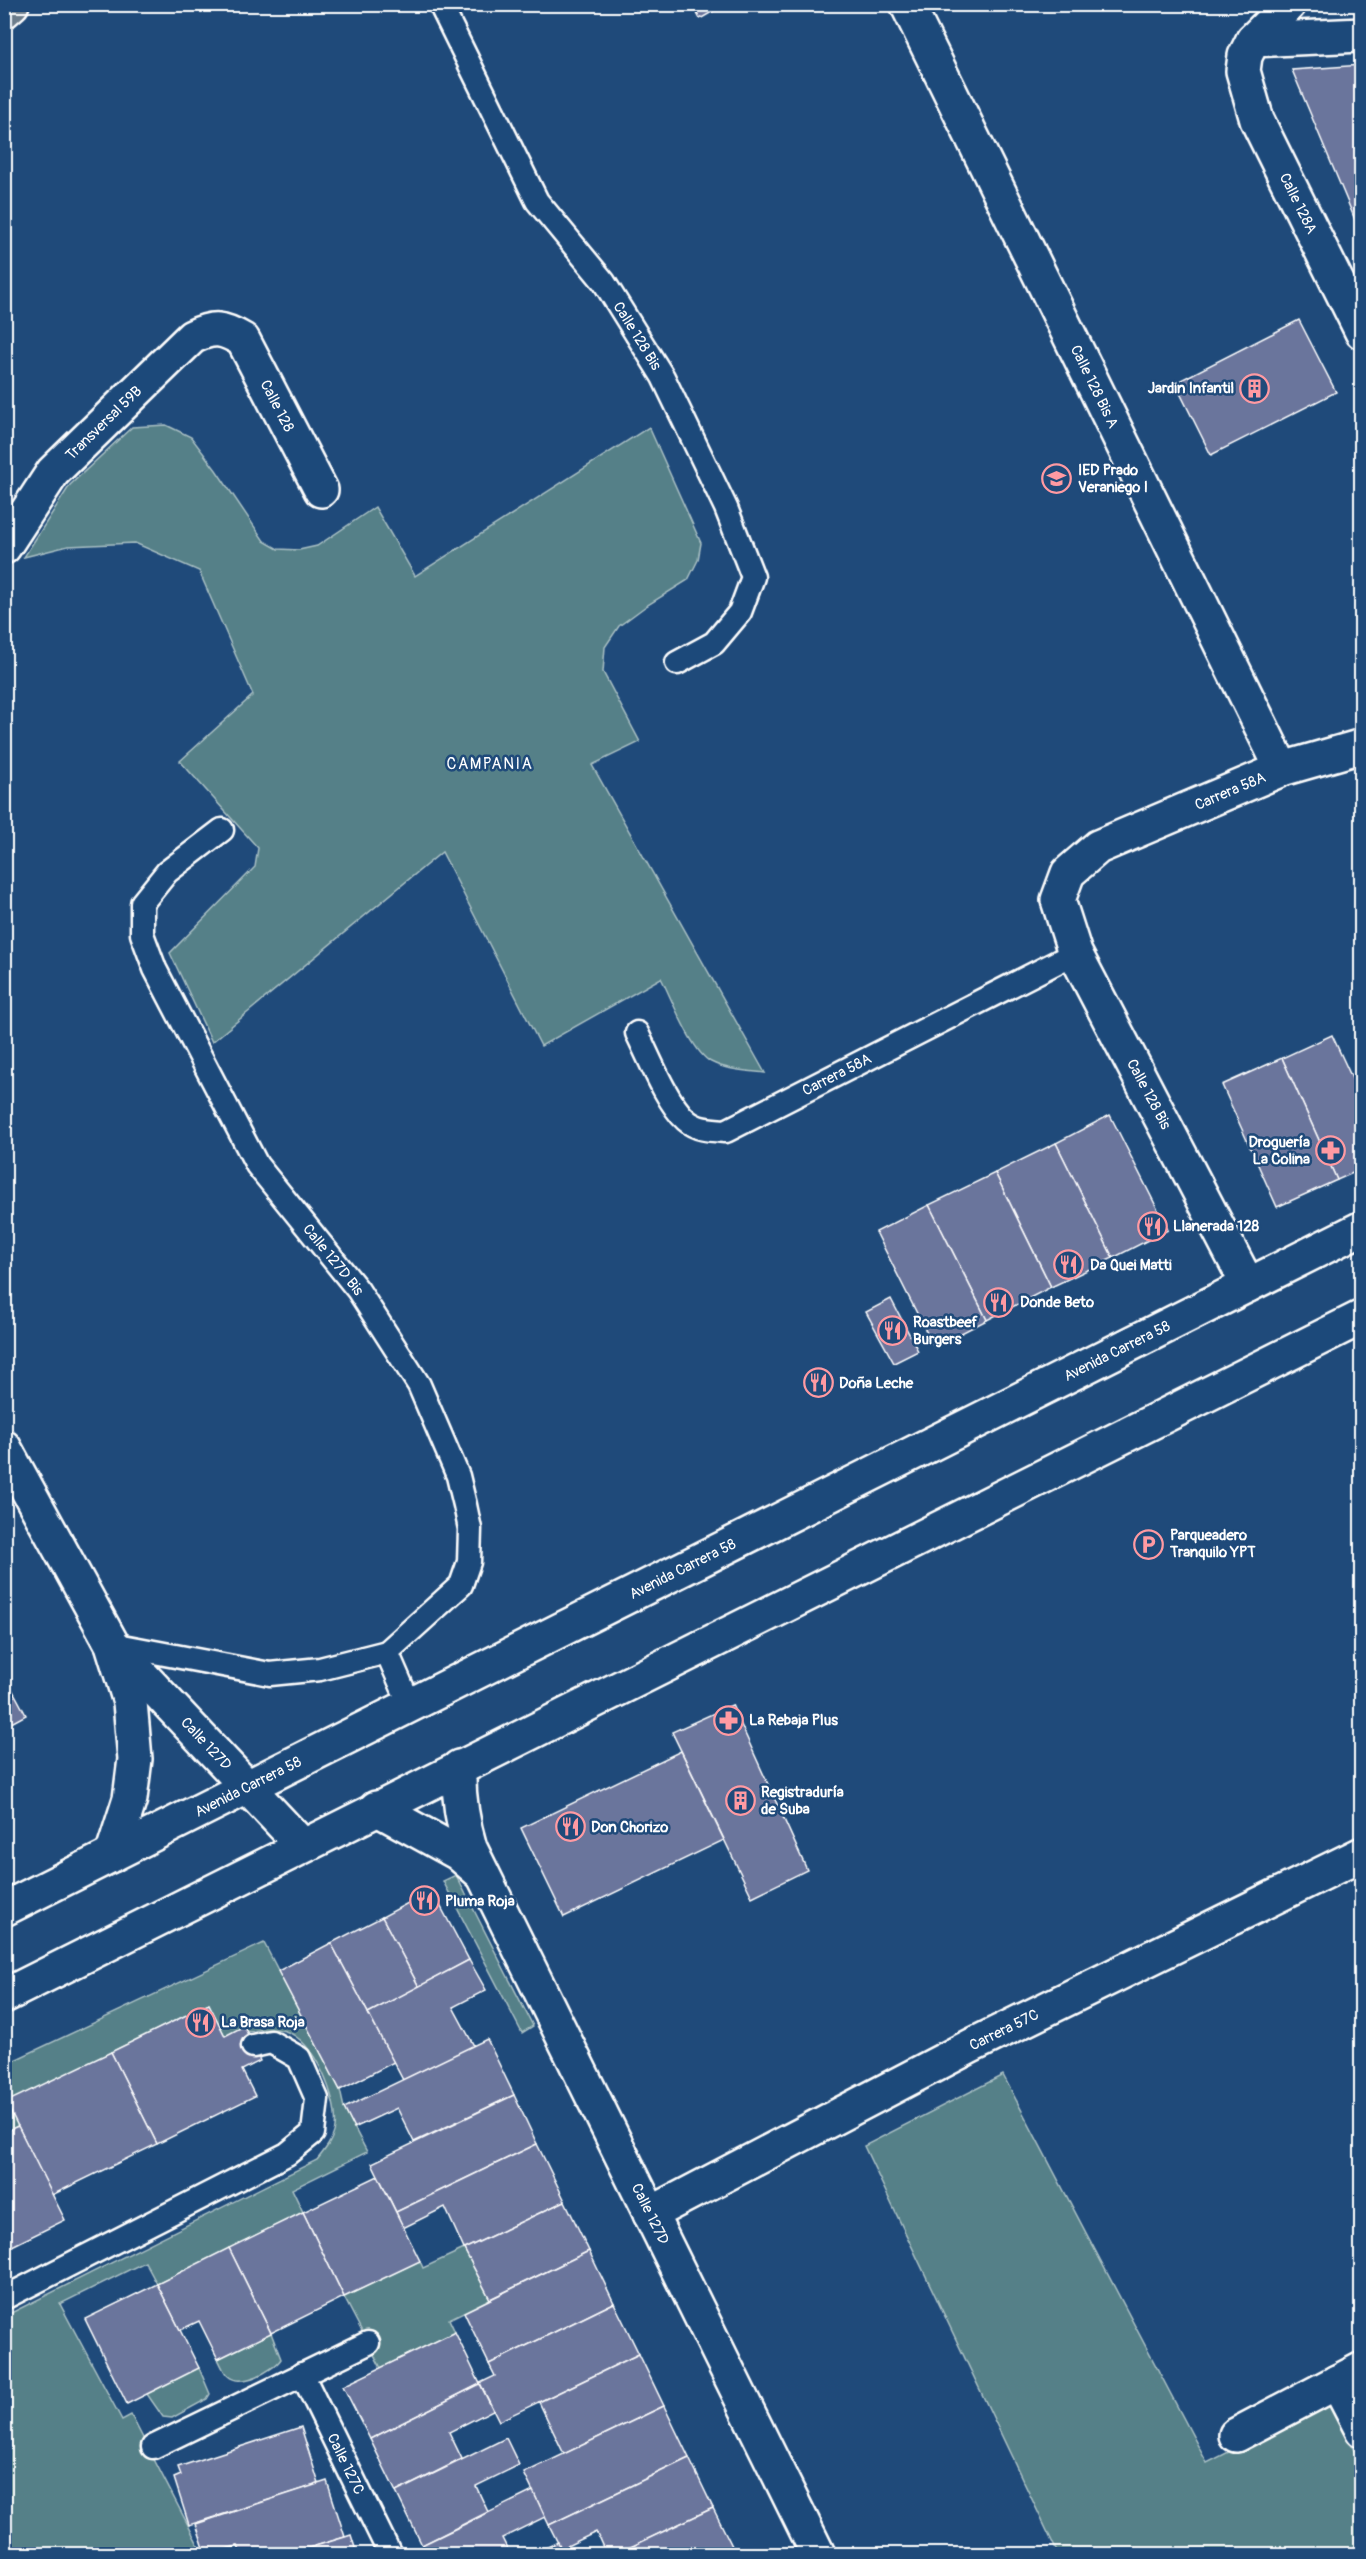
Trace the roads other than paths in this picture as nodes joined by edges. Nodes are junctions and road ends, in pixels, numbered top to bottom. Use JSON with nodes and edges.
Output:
{"nodes":[{"id":1,"x":12,"y":4,"type":"edge"},
{"id":2,"x":440,"y":4,"type":"edge"},
{"id":3,"x":907,"y":4,"type":"edge"},
{"id":4,"x":1289,"y":4,"type":"edge"},
{"id":5,"x":4,"y":11,"type":"edge"},
{"id":6,"x":1362,"y":35,"type":"edge"},
{"id":7,"x":1253,"y":40,"type":"junction"},
{"id":8,"x":227,"y":330,"type":"joint"},
{"id":9,"x":1362,"y":332,"type":"edge"},
{"id":10,"x":321,"y":490,"type":"dead end"},
{"id":11,"x":4,"y":547,"type":"edge"},
{"id":12,"x":677,"y":663,"type":"dead end"},
{"id":13,"x":1362,"y":746,"type":"edge"},
{"id":14,"x":1282,"y":769,"type":"junction"},
{"id":15,"x":222,"y":830,"type":"dead end"},
{"id":16,"x":1058,"y":900,"type":"joint"},
{"id":17,"x":1075,"y":953,"type":"junction"},
{"id":18,"x":637,"y":1033,"type":"dead end"},
{"id":19,"x":1362,"y":1228,"type":"edge"},
{"id":20,"x":1248,"y":1285,"type":"junction"},
{"id":21,"x":1362,"y":1317,"type":"edge"},
{"id":22,"x":4,"y":1447,"type":"edge"},
{"id":23,"x":112,"y":1644,"type":"junction"},
{"id":24,"x":387,"y":1652,"type":"junction"},
{"id":25,"x":410,"y":1704,"type":"junction"},
{"id":26,"x":459,"y":1767,"type":"junction"},
{"id":27,"x":246,"y":1787,"type":"junction"},
{"id":28,"x":376,"y":1808,"type":"junction"},
{"id":29,"x":302,"y":1845,"type":"junction"},
{"id":30,"x":1362,"y":1854,"type":"edge"},
{"id":31,"x":112,"y":1855,"type":"junction"},
{"id":32,"x":483,"y":1875,"type":"junction"},
{"id":33,"x":4,"y":1909,"type":"edge"},
{"id":34,"x":4,"y":1996,"type":"edge"},
{"id":35,"x":253,"y":2046,"type":"dead end"},
{"id":36,"x":650,"y":2214,"type":"junction"},
{"id":37,"x":4,"y":2298,"type":"edge"},
{"id":38,"x":368,"y":2343,"type":"dead end"},
{"id":39,"x":302,"y":2374,"type":"junction"},
{"id":40,"x":1349,"y":2375,"type":"edge"},
{"id":41,"x":1362,"y":2430,"type":"edge"},
{"id":42,"x":1236,"y":2435,"type":"dead end"},
{"id":43,"x":153,"y":2447,"type":"dead end"},
{"id":44,"x":390,"y":2554,"type":"edge"},
{"id":45,"x":818,"y":2554,"type":"edge"}],
"edges":[{"from":1,"to":5,"type":"main road"},
{"from":2,"to":12,"type":"lane","name":"Calle 128 Bis"},
{"from":3,"to":14,"type":"street","name":"Calle 128 Bis A"},
{"from":4,"to":7,"type":"street"},
{"from":6,"to":7,"type":"street"},
{"from":7,"to":9,"type":"street","name":"Calle 128A"},
{"from":8,"to":10,"type":"street","name":"Calle 128"},
{"from":8,"to":11,"type":"street","name":"Transversal 59B"},
{"from":13,"to":14,"type":"street","name":"Carrera 58A"},
{"from":14,"to":16,"type":"street","name":"Carrera 58A"},
{"from":15,"to":24,"type":"lane","name":"Calle 127D Bis"},
{"from":16,"to":17,"type":"street","name":"Calle 128 Bis"},
{"from":17,"to":18,"type":"lane","name":"Carrera 58A"},
{"from":17,"to":20,"type":"street","name":"Calle 128 Bis"},
{"from":19,"to":20,"type":"street","name":"Avenida Carrera 58"},
{"from":20,"to":25,"type":"street","name":"Avenida Carrera 58"},
{"from":21,"to":26,"type":"street"},
{"from":22,"to":23,"type":"street","name":"Calle 127D"},
{"from":23,"to":24,"type":"lane"},
{"from":23,"to":27,"type":"street","name":"Calle 127D"},
{"from":23,"to":31,"type":"street","name":"Calle 127D"},
{"from":24,"to":25,"type":"lane"},
{"from":25,"to":27,"type":"street","name":"Avenida Carrera 58"},
{"from":26,"to":28,"type":"street"},
{"from":26,"to":32,"type":"street","name":"Calle 127D"},
{"from":27,"to":29,"type":"street","name":"Calle 127D"},
{"from":27,"to":31,"type":"street","name":"Avenida Carrera 58"},
{"from":28,"to":29,"type":"street"},
{"from":28,"to":32,"type":"street","name":"Calle 127D"},
{"from":29,"to":34,"type":"street"},
{"from":30,"to":36,"type":"street","name":"Carrera 57C"},
{"from":31,"to":33,"type":"street","name":"Avenida Carrera 58"},
{"from":32,"to":36,"type":"street","name":"Calle 127D"},
{"from":35,"to":37,"type":"lane"},
{"from":36,"to":45,"type":"street","name":"Calle 127D"},
{"from":38,"to":39,"type":"lane"},
{"from":39,"to":43,"type":"lane"},
{"from":39,"to":44,"type":"lane","name":"Calle 127C"},
{"from":40,"to":41,"type":"street"},
{"from":40,"to":42,"type":"street"}]}
